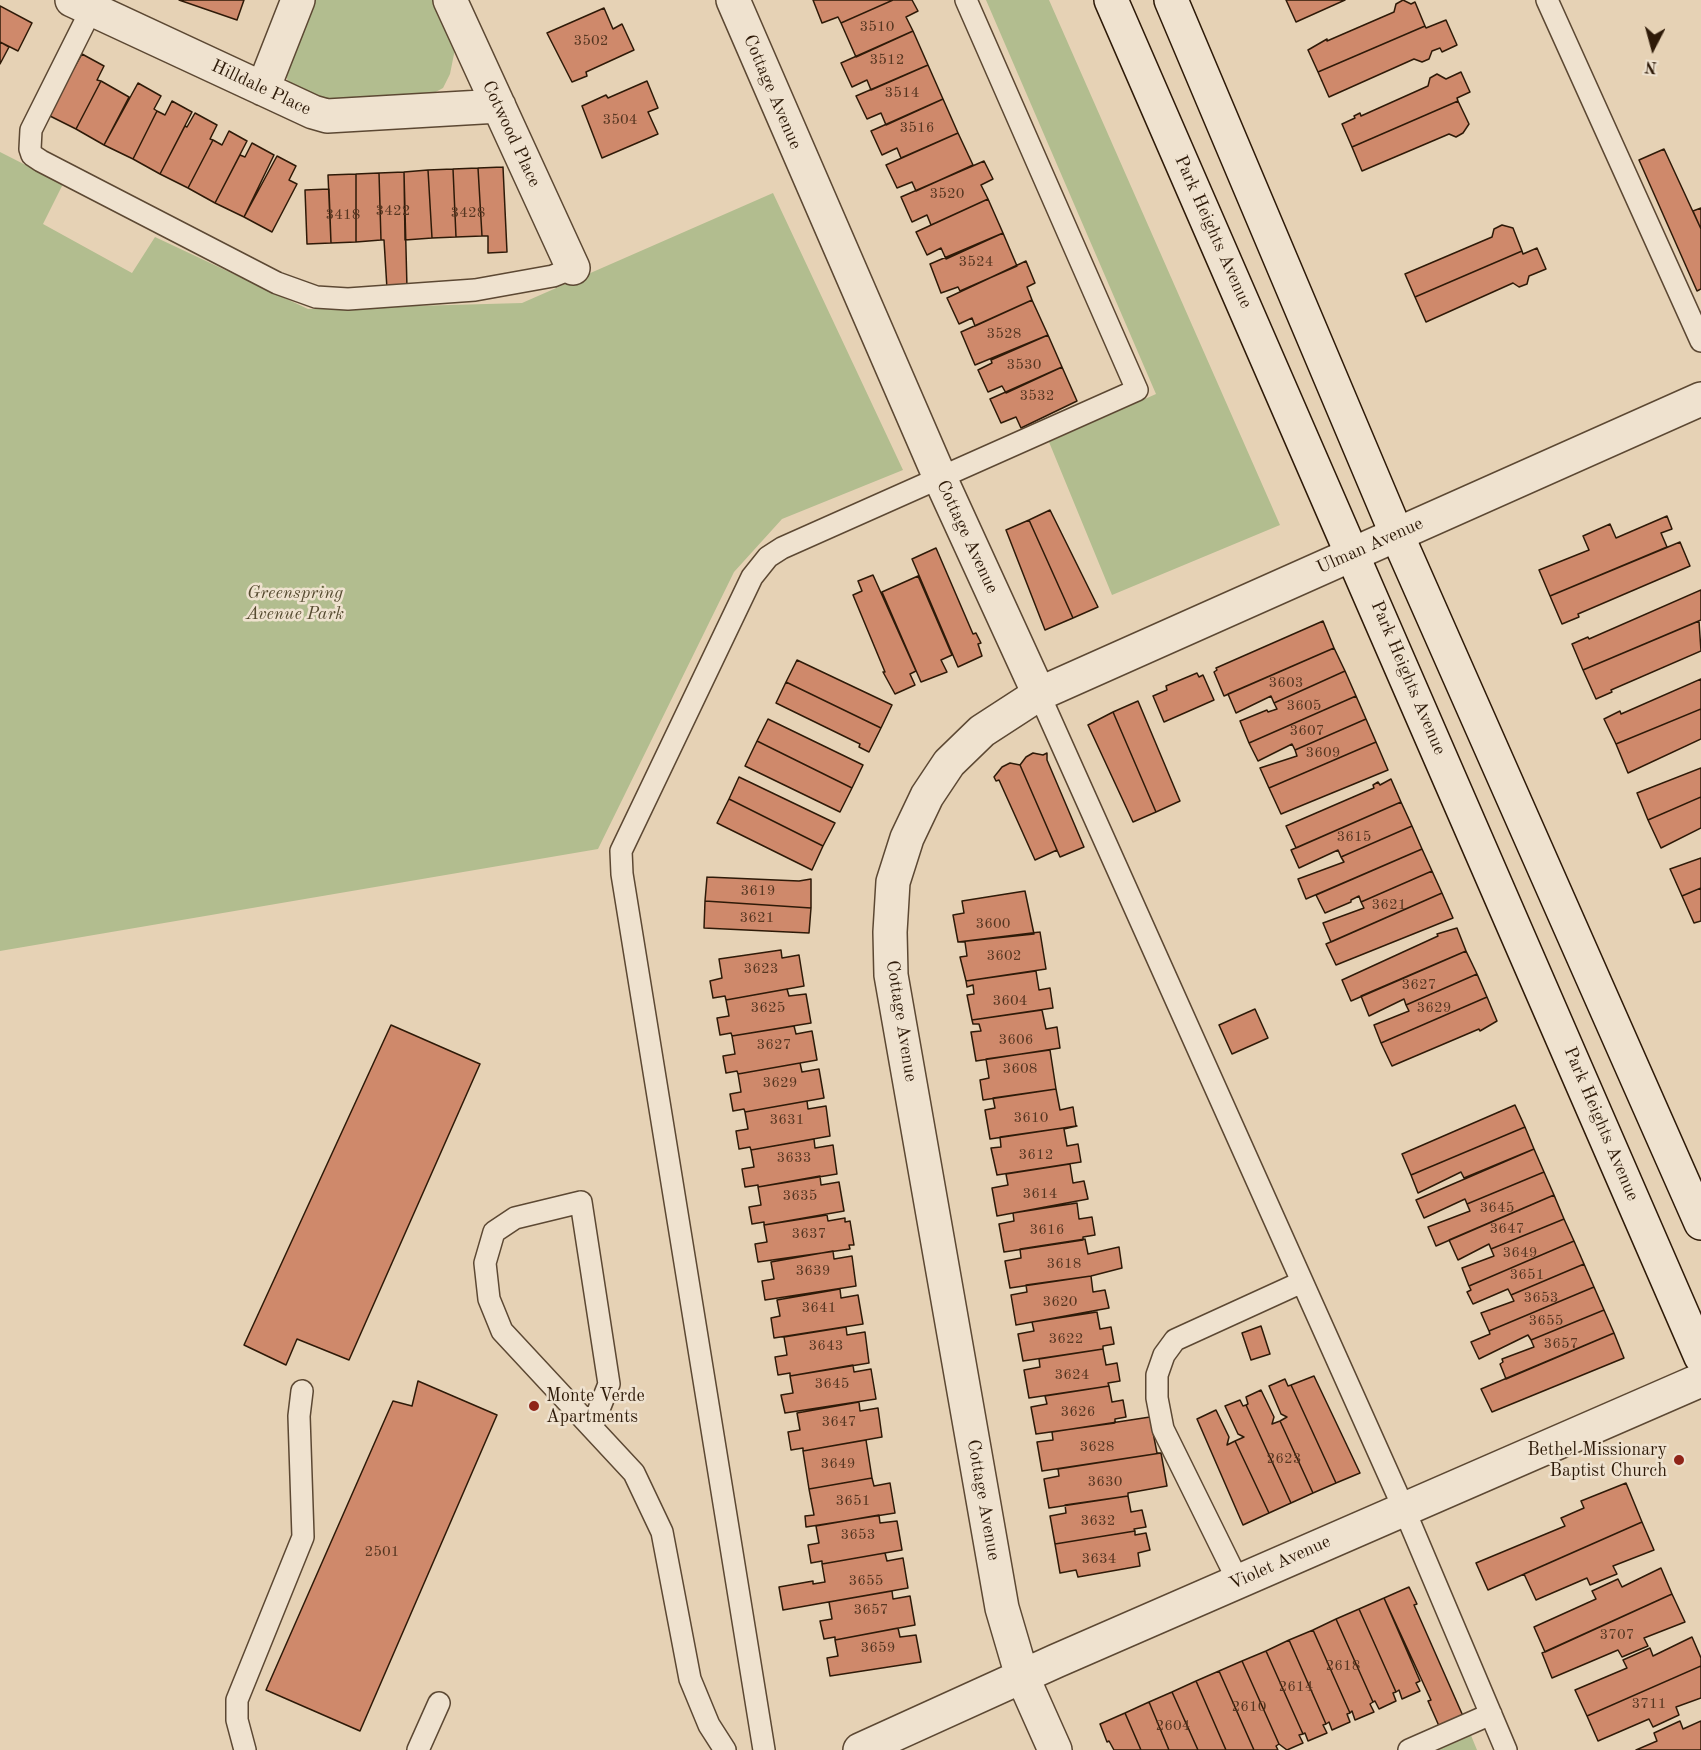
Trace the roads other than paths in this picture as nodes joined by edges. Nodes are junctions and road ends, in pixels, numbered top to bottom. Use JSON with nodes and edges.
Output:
{"nodes":[{"id":1,"x":298,"y":0,"type":"edge"},
{"id":2,"x":450,"y":0,"type":"edge"},
{"id":3,"x":733,"y":0,"type":"edge"},
{"id":4,"x":966,"y":0,"type":"edge"},
{"id":5,"x":1111,"y":0,"type":"edge"},
{"id":6,"x":1171,"y":0,"type":"edge"},
{"id":7,"x":1547,"y":0,"type":"edge"},
{"id":8,"x":86,"y":3,"type":"edge"},
{"id":9,"x":263,"y":90,"type":"junction"},
{"id":10,"x":499,"y":106,"type":"junction"},
{"id":11,"x":573,"y":267,"type":"joint"},
{"id":12,"x":1701,"y":341,"type":"edge"},
{"id":13,"x":1701,"y":399,"type":"edge"},
{"id":14,"x":941,"y":480,"type":"junction"},
{"id":15,"x":1396,"y":535,"type":"junction"},
{"id":16,"x":1354,"y":553,"type":"junction"},
{"id":17,"x":1039,"y":694,"type":"junction"},
{"id":18,"x":1701,"y":1223,"type":"edge"},
{"id":19,"x":1302,"y":1282,"type":"junction"},
{"id":20,"x":1701,"y":1357,"type":"edge"},
{"id":21,"x":1701,"y":1380,"type":"edge"},
{"id":22,"x":302,"y":1391,"type":"dead end"},
{"id":23,"x":592,"y":1427,"type":"junction"},
{"id":24,"x":1404,"y":1509,"type":"junction"},
{"id":25,"x":1238,"y":1581,"type":"junction"},
{"id":26,"x":1022,"y":1676,"type":"junction"},
{"id":27,"x":439,"y":1703,"type":"dead end"},
{"id":28,"x":1491,"y":1714,"type":"junction"},
{"id":29,"x":245,"y":1750,"type":"edge"},
{"id":30,"x":418,"y":1750,"type":"edge"},
{"id":31,"x":724,"y":1750,"type":"edge"},
{"id":32,"x":764,"y":1750,"type":"edge"},
{"id":33,"x":860,"y":1750,"type":"edge"},
{"id":34,"x":1055,"y":1750,"type":"edge"},
{"id":35,"x":1409,"y":1750,"type":"edge"},
{"id":36,"x":1506,"y":1750,"type":"edge"}],
"edges":[{"from":1,"to":9,"type":"street"},
{"from":2,"to":10,"type":"street","name":"Cotwood Place"},
{"from":3,"to":14,"type":"street","name":"Cottage Avenue"},
{"from":4,"to":14,"type":"lane"},
{"from":5,"to":16,"type":"street","name":"Park Heights Avenue"},
{"from":6,"to":15,"type":"street"},
{"from":7,"to":12,"type":"lane"},
{"from":8,"to":9,"type":"street","name":"Hilldale Place"},
{"from":8,"to":11,"type":"lane"},
{"from":9,"to":10,"type":"street","name":"Hilldale Place"},
{"from":10,"to":11,"type":"street","name":"Cotwood Place"},
{"from":13,"to":15,"type":"street","name":"Ulman Avenue"},
{"from":14,"to":17,"type":"street","name":"Cottage Avenue"},
{"from":14,"to":32,"type":"lane"},
{"from":15,"to":16,"type":"street","name":"Ulman Avenue"},
{"from":15,"to":18,"type":"street"},
{"from":16,"to":17,"type":"street","name":"Ulman Avenue"},
{"from":16,"to":20,"type":"street","name":"Park Heights Avenue"},
{"from":17,"to":19,"type":"lane"},
{"from":17,"to":26,"type":"street","name":"Cottage Avenue"},
{"from":19,"to":24,"type":"lane"},
{"from":19,"to":25,"type":"lane"},
{"from":21,"to":24,"type":"street","name":"Violet Avenue"},
{"from":22,"to":29,"type":"lane"},
{"from":23,"to":23,"type":"lane"},
{"from":23,"to":31,"type":"lane"},
{"from":24,"to":25,"type":"street","name":"Violet Avenue"},
{"from":24,"to":28,"type":"lane"},
{"from":25,"to":26,"type":"street","name":"Violet Avenue"},
{"from":26,"to":33,"type":"street","name":"Violet Avenue"},
{"from":26,"to":34,"type":"street","name":"Cottage Avenue"},
{"from":27,"to":30,"type":"lane"},
{"from":28,"to":35,"type":"lane"},
{"from":28,"to":36,"type":"lane"}]}
